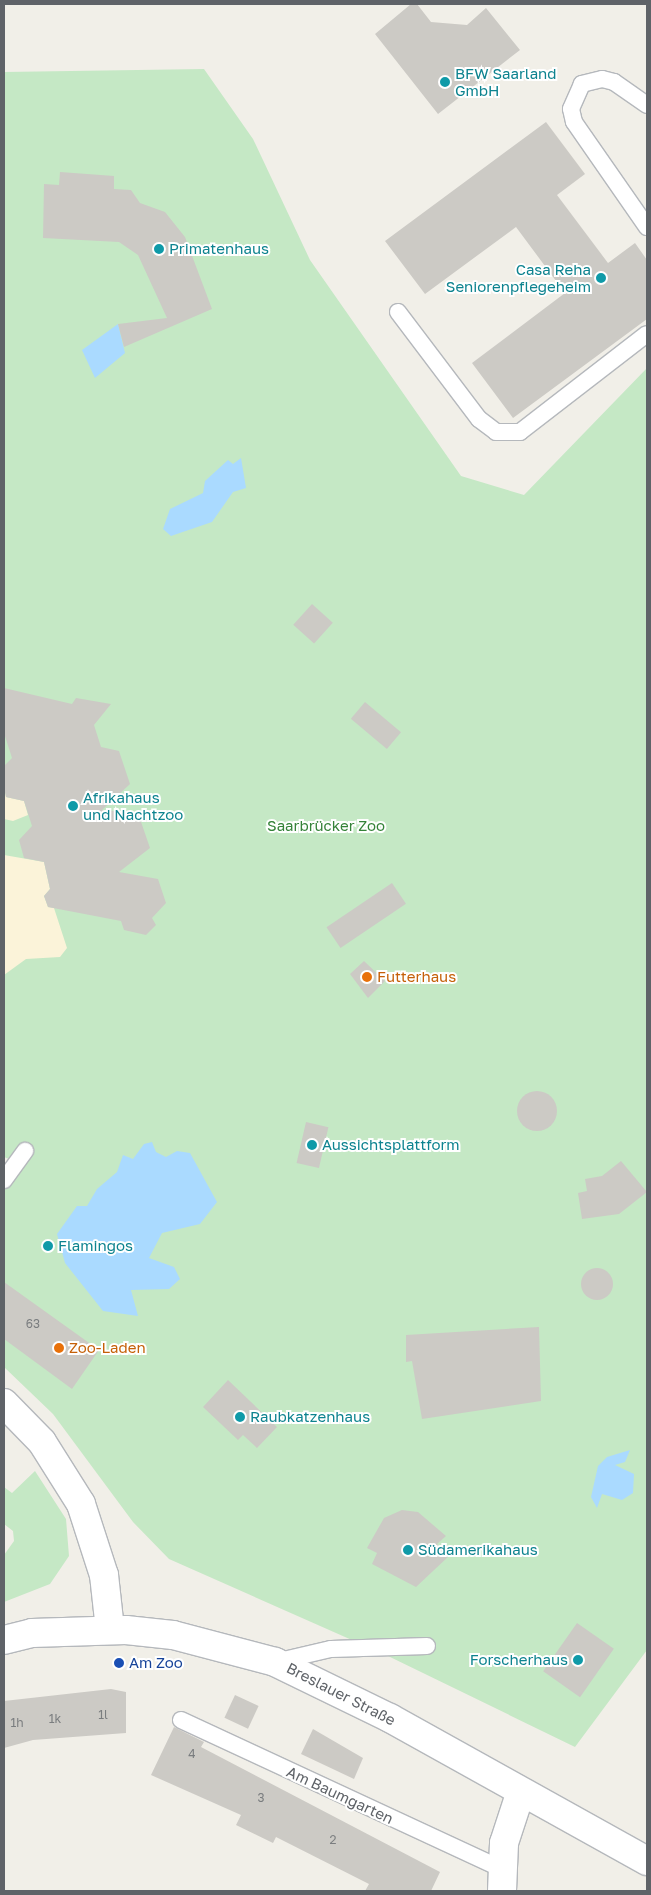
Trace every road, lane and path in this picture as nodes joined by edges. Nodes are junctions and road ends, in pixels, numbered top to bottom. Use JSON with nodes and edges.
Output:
{"nodes":[{"id":1,"x":647,"y":105,"type":"edge"},
{"id":2,"x":647,"y":227,"type":"edge"},
{"id":3,"x":398,"y":312,"type":"dead end"},
{"id":4,"x":647,"y":334,"type":"edge"},
{"id":5,"x":25,"y":1151,"type":"dead end"},
{"id":6,"x":4,"y":1180,"type":"edge"},
{"id":7,"x":4,"y":1403,"type":"edge"},
{"id":8,"x":110,"y":1629,"type":"junction"},
{"id":9,"x":4,"y":1640,"type":"edge"},
{"id":10,"x":427,"y":1646,"type":"dead end"},
{"id":11,"x":275,"y":1662,"type":"junction"},
{"id":12,"x":181,"y":1720,"type":"dead end"},
{"id":13,"x":520,"y":1794,"type":"junction"},
{"id":14,"x":647,"y":1861,"type":"edge"},
{"id":15,"x":501,"y":1879,"type":"edge"}],
"edges":[{"from":1,"to":2,"type":"lane"},
{"from":3,"to":4,"type":"lane"},
{"from":5,"to":6,"type":"lane"},
{"from":7,"to":8,"type":"street"},
{"from":8,"to":9,"type":"street","name":"Breslauer Straße"},
{"from":8,"to":11,"type":"street","name":"Breslauer Straße"},
{"from":10,"to":11,"type":"lane"},
{"from":11,"to":13,"type":"street","name":"Breslauer Straße"},
{"from":12,"to":15,"type":"lane","name":"Am Baumgarten"},
{"from":13,"to":14,"type":"street","name":"Breslauer Straße"},
{"from":13,"to":15,"type":"street"}]}
